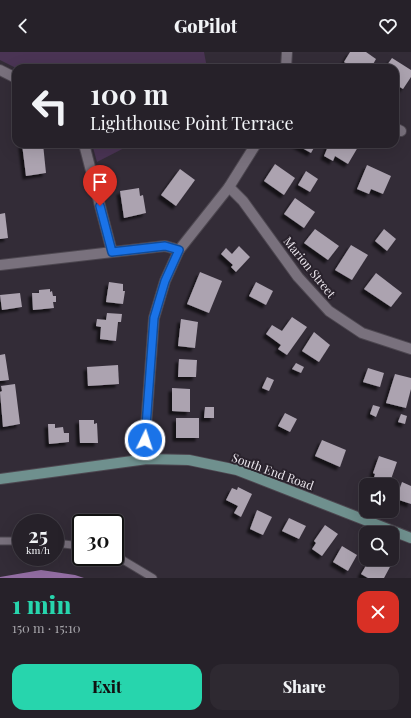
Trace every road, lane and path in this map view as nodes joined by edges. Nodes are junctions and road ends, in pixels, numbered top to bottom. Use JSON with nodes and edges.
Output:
{"nodes":[{"id":1,"x":287,"y":52,"type":"edge"},
{"id":2,"x":286,"y":64,"type":"edge"},
{"id":3,"x":0,"y":70,"type":"edge"},
{"id":4,"x":12,"y":76,"type":"edge"},
{"id":5,"x":85,"y":148,"type":"edge"},
{"id":6,"x":253,"y":148,"type":"edge"},
{"id":7,"x":229,"y":187,"type":"junction"},
{"id":8,"x":179,"y":250,"type":"junction"},
{"id":9,"x":112,"y":252,"type":"junction"},
{"id":10,"x":0,"y":265,"type":"edge"},
{"id":11,"x":411,"y":349,"type":"edge"},
{"id":12,"x":148,"y":459,"type":"junction"},
{"id":13,"x":0,"y":479,"type":"edge"},
{"id":14,"x":411,"y":538,"type":"edge"},
{"id":15,"x":0,"y":541,"type":"edge"},
{"id":16,"x":12,"y":541,"type":"edge"},
{"id":17,"x":124,"y":560,"type":"edge"},
{"id":18,"x":153,"y":578,"type":"edge"}],
"edges":[{"from":1,"to":2,"type":"street"},
{"from":3,"to":4,"type":"street"},
{"from":5,"to":9,"type":"street"},
{"from":6,"to":7,"type":"street"},
{"from":7,"to":8,"type":"street"},
{"from":7,"to":11,"type":"street","name":"Marion Street"},
{"from":8,"to":9,"type":"street"},
{"from":8,"to":12,"type":"street"},
{"from":9,"to":10,"type":"street"},
{"from":12,"to":13,"type":"main road","name":"South End Road"},
{"from":12,"to":14,"type":"main road","name":"South End Road"},
{"from":15,"to":16,"type":"lane"},
{"from":17,"to":18,"type":"lane"}]}
